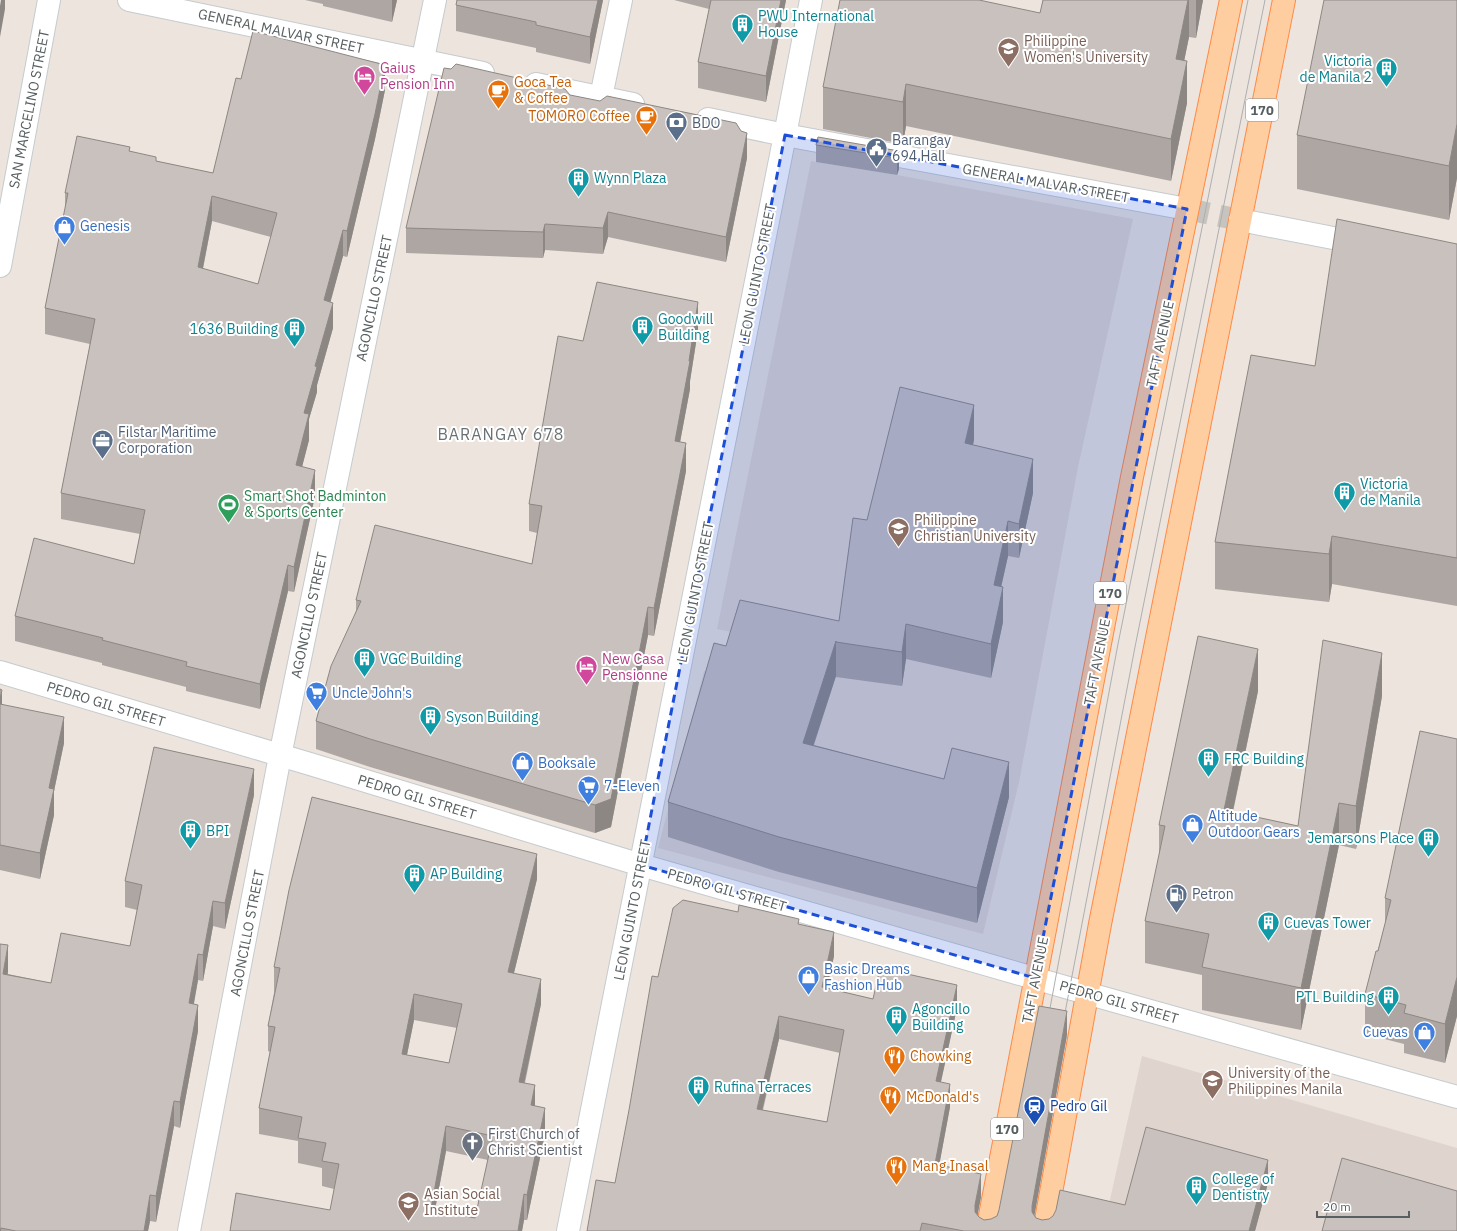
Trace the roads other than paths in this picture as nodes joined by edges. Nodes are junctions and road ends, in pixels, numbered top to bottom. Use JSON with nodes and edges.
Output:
{"nodes":[{"id":1,"x":49,"y":0,"type":"edge"},
{"id":2,"x":129,"y":0,"type":"edge"},
{"id":3,"x":435,"y":0,"type":"edge"},
{"id":4,"x":621,"y":0,"type":"edge"},
{"id":5,"x":810,"y":0,"type":"edge"},
{"id":6,"x":1231,"y":0,"type":"edge"},
{"id":7,"x":1284,"y":0,"type":"edge"},
{"id":8,"x":422,"y":60,"type":"junction"},
{"id":9,"x":601,"y":97,"type":"junction"},
{"id":10,"x":654,"y":108,"type":"edge"},
{"id":11,"x":692,"y":116,"type":"edge"},
{"id":12,"x":785,"y":135,"type":"junction"},
{"id":13,"x":1187,"y":209,"type":"junction"},
{"id":14,"x":1240,"y":220,"type":"junction"},
{"id":15,"x":1380,"y":248,"type":"edge"},
{"id":16,"x":0,"y":266,"type":"edge"},
{"id":17,"x":0,"y":672,"type":"edge"},
{"id":18,"x":280,"y":756,"type":"junction"},
{"id":19,"x":641,"y":865,"type":"junction"},
{"id":20,"x":1035,"y":978,"type":"junction"},
{"id":21,"x":1086,"y":993,"type":"junction"},
{"id":22,"x":1456,"y":1095,"type":"edge"},
{"id":23,"x":189,"y":1231,"type":"edge"},
{"id":24,"x":568,"y":1231,"type":"edge"},
{"id":25,"x":987,"y":1231,"type":"edge"},
{"id":26,"x":1044,"y":1231,"type":"edge"}],
"edges":[{"from":1,"to":16,"type":"street","name":"SAN MARCELINO STREET"},
{"from":2,"to":8,"type":"street","name":"GENERAL MALVAR STREET"},
{"from":3,"to":8,"type":"street","name":"AGONCILLO STREET"},
{"from":4,"to":9,"type":"street"},
{"from":5,"to":12,"type":"street","name":"LEON GUINTO STREET"},
{"from":6,"to":13,"type":"main road","name":"TAFT AVENUE","number":"170"},
{"from":7,"to":14,"type":"main road","number":"170"},
{"from":8,"to":9,"type":"street","name":"GENERAL MALVAR STREET"},
{"from":8,"to":18,"type":"street","name":"AGONCILLO STREET"},
{"from":9,"to":10,"type":"street","name":"GENERAL MALVAR STREET"},
{"from":11,"to":12,"type":"street","name":"GENERAL MALVAR STREET"},
{"from":12,"to":13,"type":"street","name":"GENERAL MALVAR STREET"},
{"from":12,"to":19,"type":"street","name":"LEON GUINTO STREET"},
{"from":13,"to":20,"type":"main road","name":"TAFT AVENUE","number":"170"},
{"from":14,"to":15,"type":"street"},
{"from":14,"to":21,"type":"main road","number":"170"},
{"from":17,"to":18,"type":"street","name":"PEDRO GIL STREET"},
{"from":18,"to":19,"type":"street","name":"PEDRO GIL STREET"},
{"from":18,"to":23,"type":"street","name":"AGONCILLO STREET"},
{"from":19,"to":20,"type":"street","name":"PEDRO GIL STREET"},
{"from":19,"to":24,"type":"street","name":"LEON GUINTO STREET"},
{"from":20,"to":21,"type":"street","name":"PEDRO GIL STREET"},
{"from":20,"to":25,"type":"main road","name":"TAFT AVENUE","number":"170"},
{"from":21,"to":22,"type":"street","name":"PEDRO GIL STREET"},
{"from":21,"to":26,"type":"main road","number":"170"}]}
